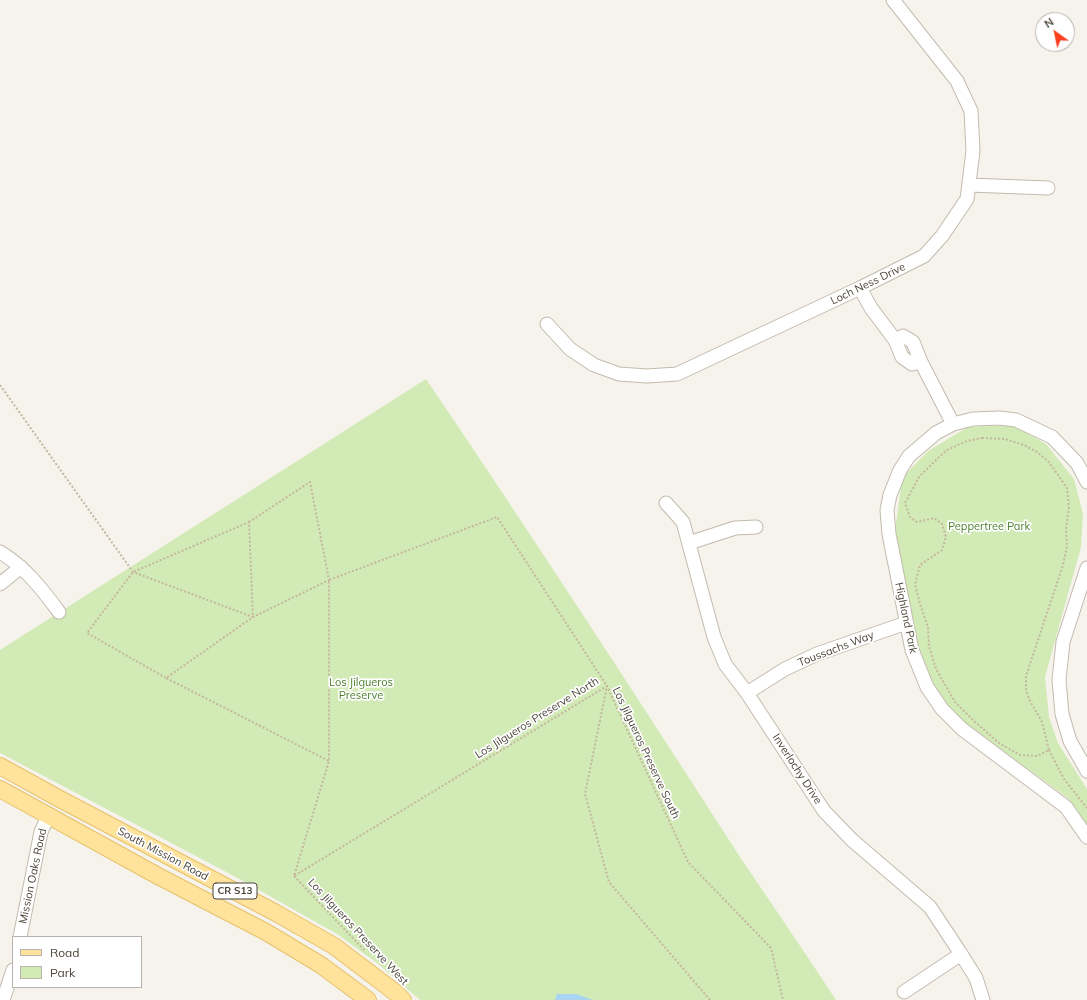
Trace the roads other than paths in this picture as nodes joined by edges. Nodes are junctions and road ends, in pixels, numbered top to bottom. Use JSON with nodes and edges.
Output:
{"nodes":[{"id":1,"x":893,"y":0,"type":"edge"},
{"id":2,"x":969,"y":185,"type":"junction"},
{"id":3,"x":1048,"y":188,"type":"dead end"},
{"id":4,"x":860,"y":288,"type":"junction"},
{"id":5,"x":547,"y":324,"type":"dead end"},
{"id":6,"x":953,"y":424,"type":"junction"},
{"id":7,"x":1087,"y":482,"type":"edge"},
{"id":8,"x":666,"y":503,"type":"dead end"},
{"id":9,"x":756,"y":527,"type":"dead end"},
{"id":10,"x":689,"y":543,"type":"junction"},
{"id":11,"x":0,"y":552,"type":"edge"},
{"id":12,"x":21,"y":567,"type":"junction"},
{"id":13,"x":1087,"y":568,"type":"edge"},
{"id":14,"x":0,"y":584,"type":"edge"},
{"id":15,"x":60,"y":612,"type":"dead end"},
{"id":16,"x":906,"y":623,"type":"junction"},
{"id":17,"x":747,"y":693,"type":"junction"},
{"id":18,"x":0,"y":766,"type":"edge"},
{"id":19,"x":1087,"y":771,"type":"edge"},
{"id":20,"x":0,"y":789,"type":"edge"},
{"id":21,"x":48,"y":816,"type":"junction"},
{"id":22,"x":1087,"y":837,"type":"edge"},
{"id":23,"x":20,"y":936,"type":"edge"},
{"id":24,"x":961,"y":954,"type":"junction"},
{"id":25,"x":12,"y":973,"type":"edge"},
{"id":26,"x":904,"y":992,"type":"dead end"},
{"id":27,"x":3,"y":1000,"type":"edge"},
{"id":28,"x":368,"y":1000,"type":"edge"},
{"id":29,"x":403,"y":1000,"type":"edge"},
{"id":30,"x":983,"y":1000,"type":"edge"}],
"edges":[{"from":1,"to":2,"type":"street","name":"Loch Ness Drive"},
{"from":2,"to":3,"type":"street"},
{"from":2,"to":4,"type":"street","name":"Loch Ness Drive"},
{"from":4,"to":5,"type":"street","name":"Loch Ness Drive"},
{"from":4,"to":6,"type":"street"},
{"from":6,"to":7,"type":"street","name":"Highland Park"},
{"from":6,"to":16,"type":"street","name":"Highland Park"},
{"from":8,"to":10,"type":"street","name":"Inverlochy Drive"},
{"from":9,"to":10,"type":"street"},
{"from":10,"to":17,"type":"street","name":"Inverlochy Drive"},
{"from":11,"to":12,"type":"street"},
{"from":12,"to":14,"type":"street"},
{"from":12,"to":15,"type":"street"},
{"from":13,"to":19,"type":"street"},
{"from":16,"to":17,"type":"street","name":"Toussachs Way"},
{"from":16,"to":22,"type":"street","name":"Highland Park"},
{"from":17,"to":24,"type":"street","name":"Inverlochy Drive"},
{"from":18,"to":29,"type":"main road","name":"South Mission Road","number":"CR S13"},
{"from":20,"to":21,"type":"main road","name":"South Mission Road","number":"CR S13"},
{"from":21,"to":23,"type":"street","name":"Mission Oaks Road"},
{"from":21,"to":28,"type":"main road","name":"South Mission Road","number":"CR S13"},
{"from":24,"to":26,"type":"street"},
{"from":24,"to":30,"type":"street","name":"Inverlochy Drive"},
{"from":25,"to":27,"type":"street"}]}
